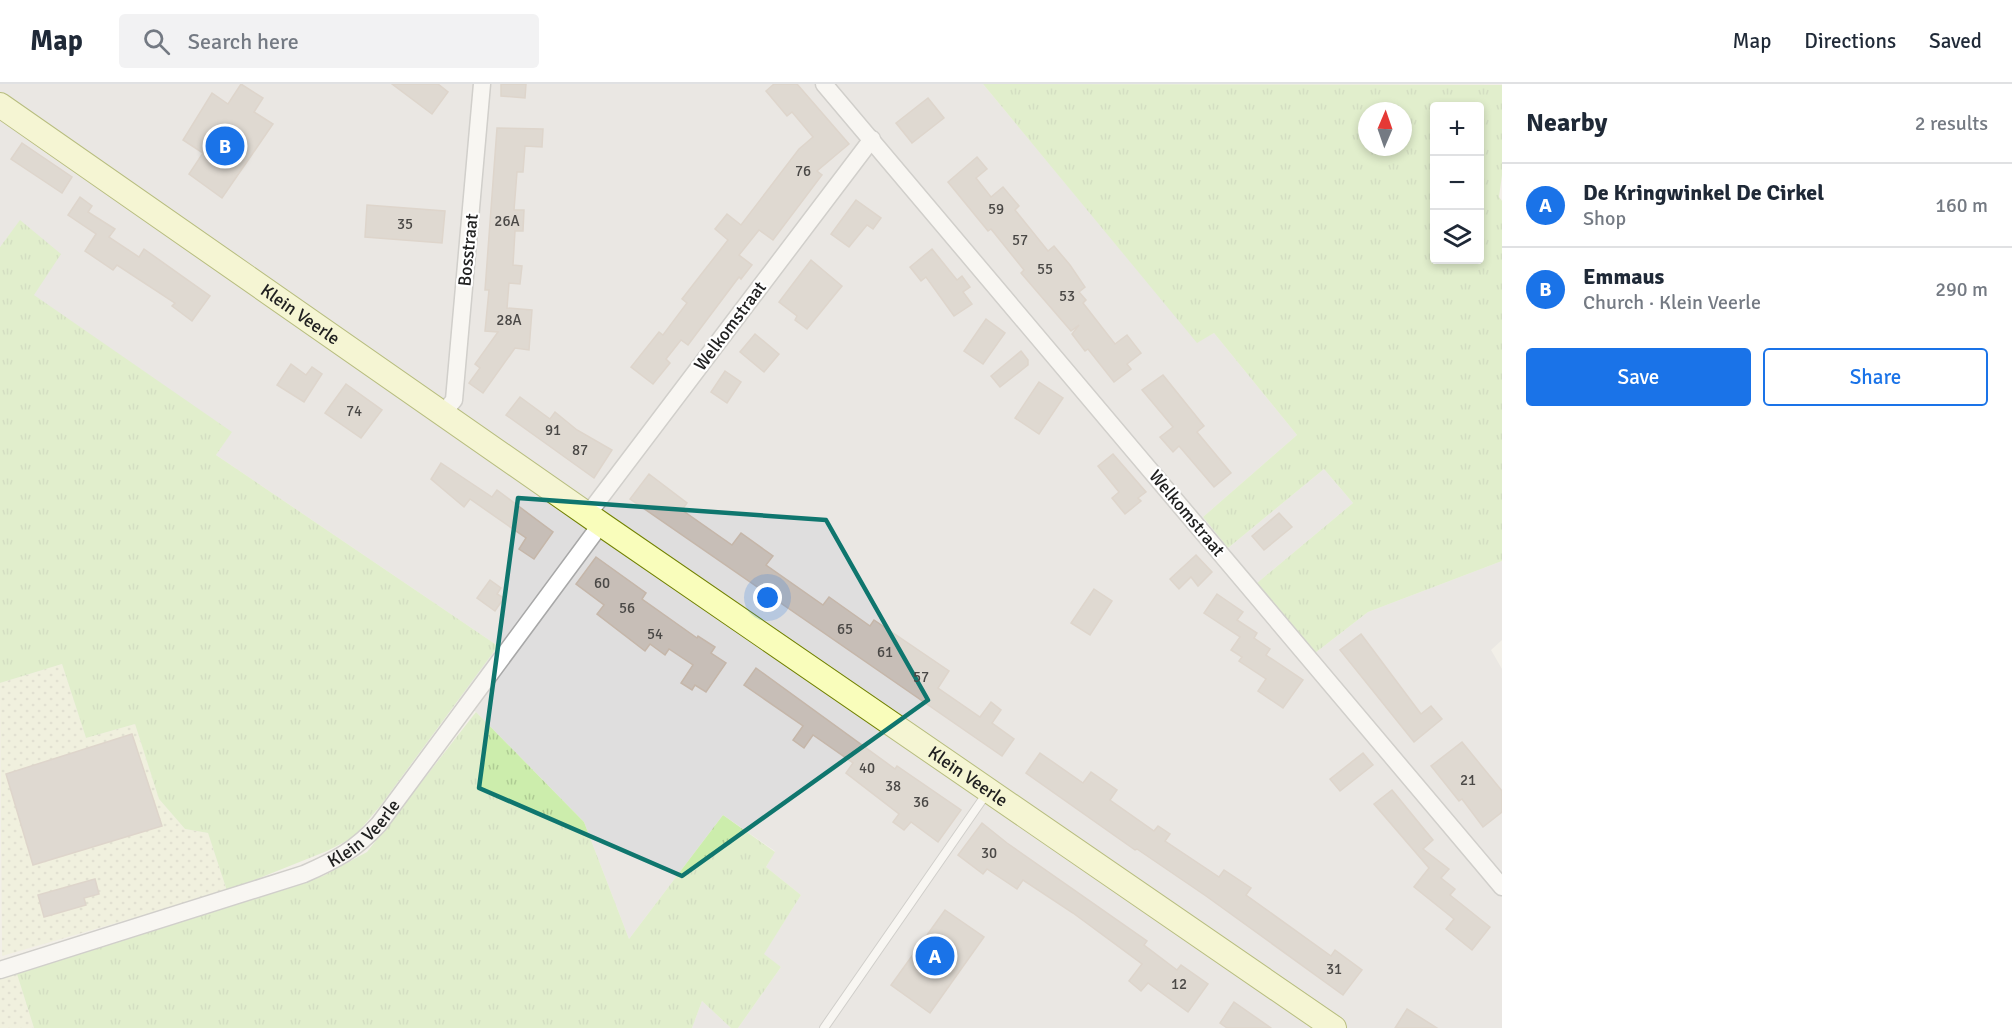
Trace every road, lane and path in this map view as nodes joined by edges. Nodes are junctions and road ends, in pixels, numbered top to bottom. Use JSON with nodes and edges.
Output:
{"nodes":[{"id":1,"x":482,"y":84,"type":"edge"},
{"id":2,"x":824,"y":84,"type":"edge"},
{"id":3,"x":0,"y":105,"type":"edge"},
{"id":4,"x":872,"y":139,"type":"junction"},
{"id":5,"x":444,"y":412,"type":"junction"},
{"id":6,"x":594,"y":519,"type":"junction"},
{"id":7,"x":989,"y":791,"type":"junction"},
{"id":8,"x":1502,"y":887,"type":"edge"},
{"id":9,"x":0,"y":970,"type":"edge"},
{"id":10,"x":824,"y":1028,"type":"edge"},
{"id":11,"x":1334,"y":1028,"type":"edge"}],
"edges":[{"from":1,"to":5,"type":"street","name":"Bosstraat"},
{"from":2,"to":4,"type":"street","name":"Welkomstraat"},
{"from":3,"to":5,"type":"main road","name":"Klein Veerle"},
{"from":4,"to":6,"type":"street","name":"Welkomstraat"},
{"from":4,"to":8,"type":"street","name":"Welkomstraat"},
{"from":5,"to":6,"type":"main road","name":"Klein Veerle"},
{"from":6,"to":7,"type":"main road","name":"Klein Veerle"},
{"from":6,"to":9,"type":"street","name":"Klein Veerle"},
{"from":7,"to":10,"type":"lane"},
{"from":7,"to":11,"type":"main road","name":"Klein Veerle"}]}
